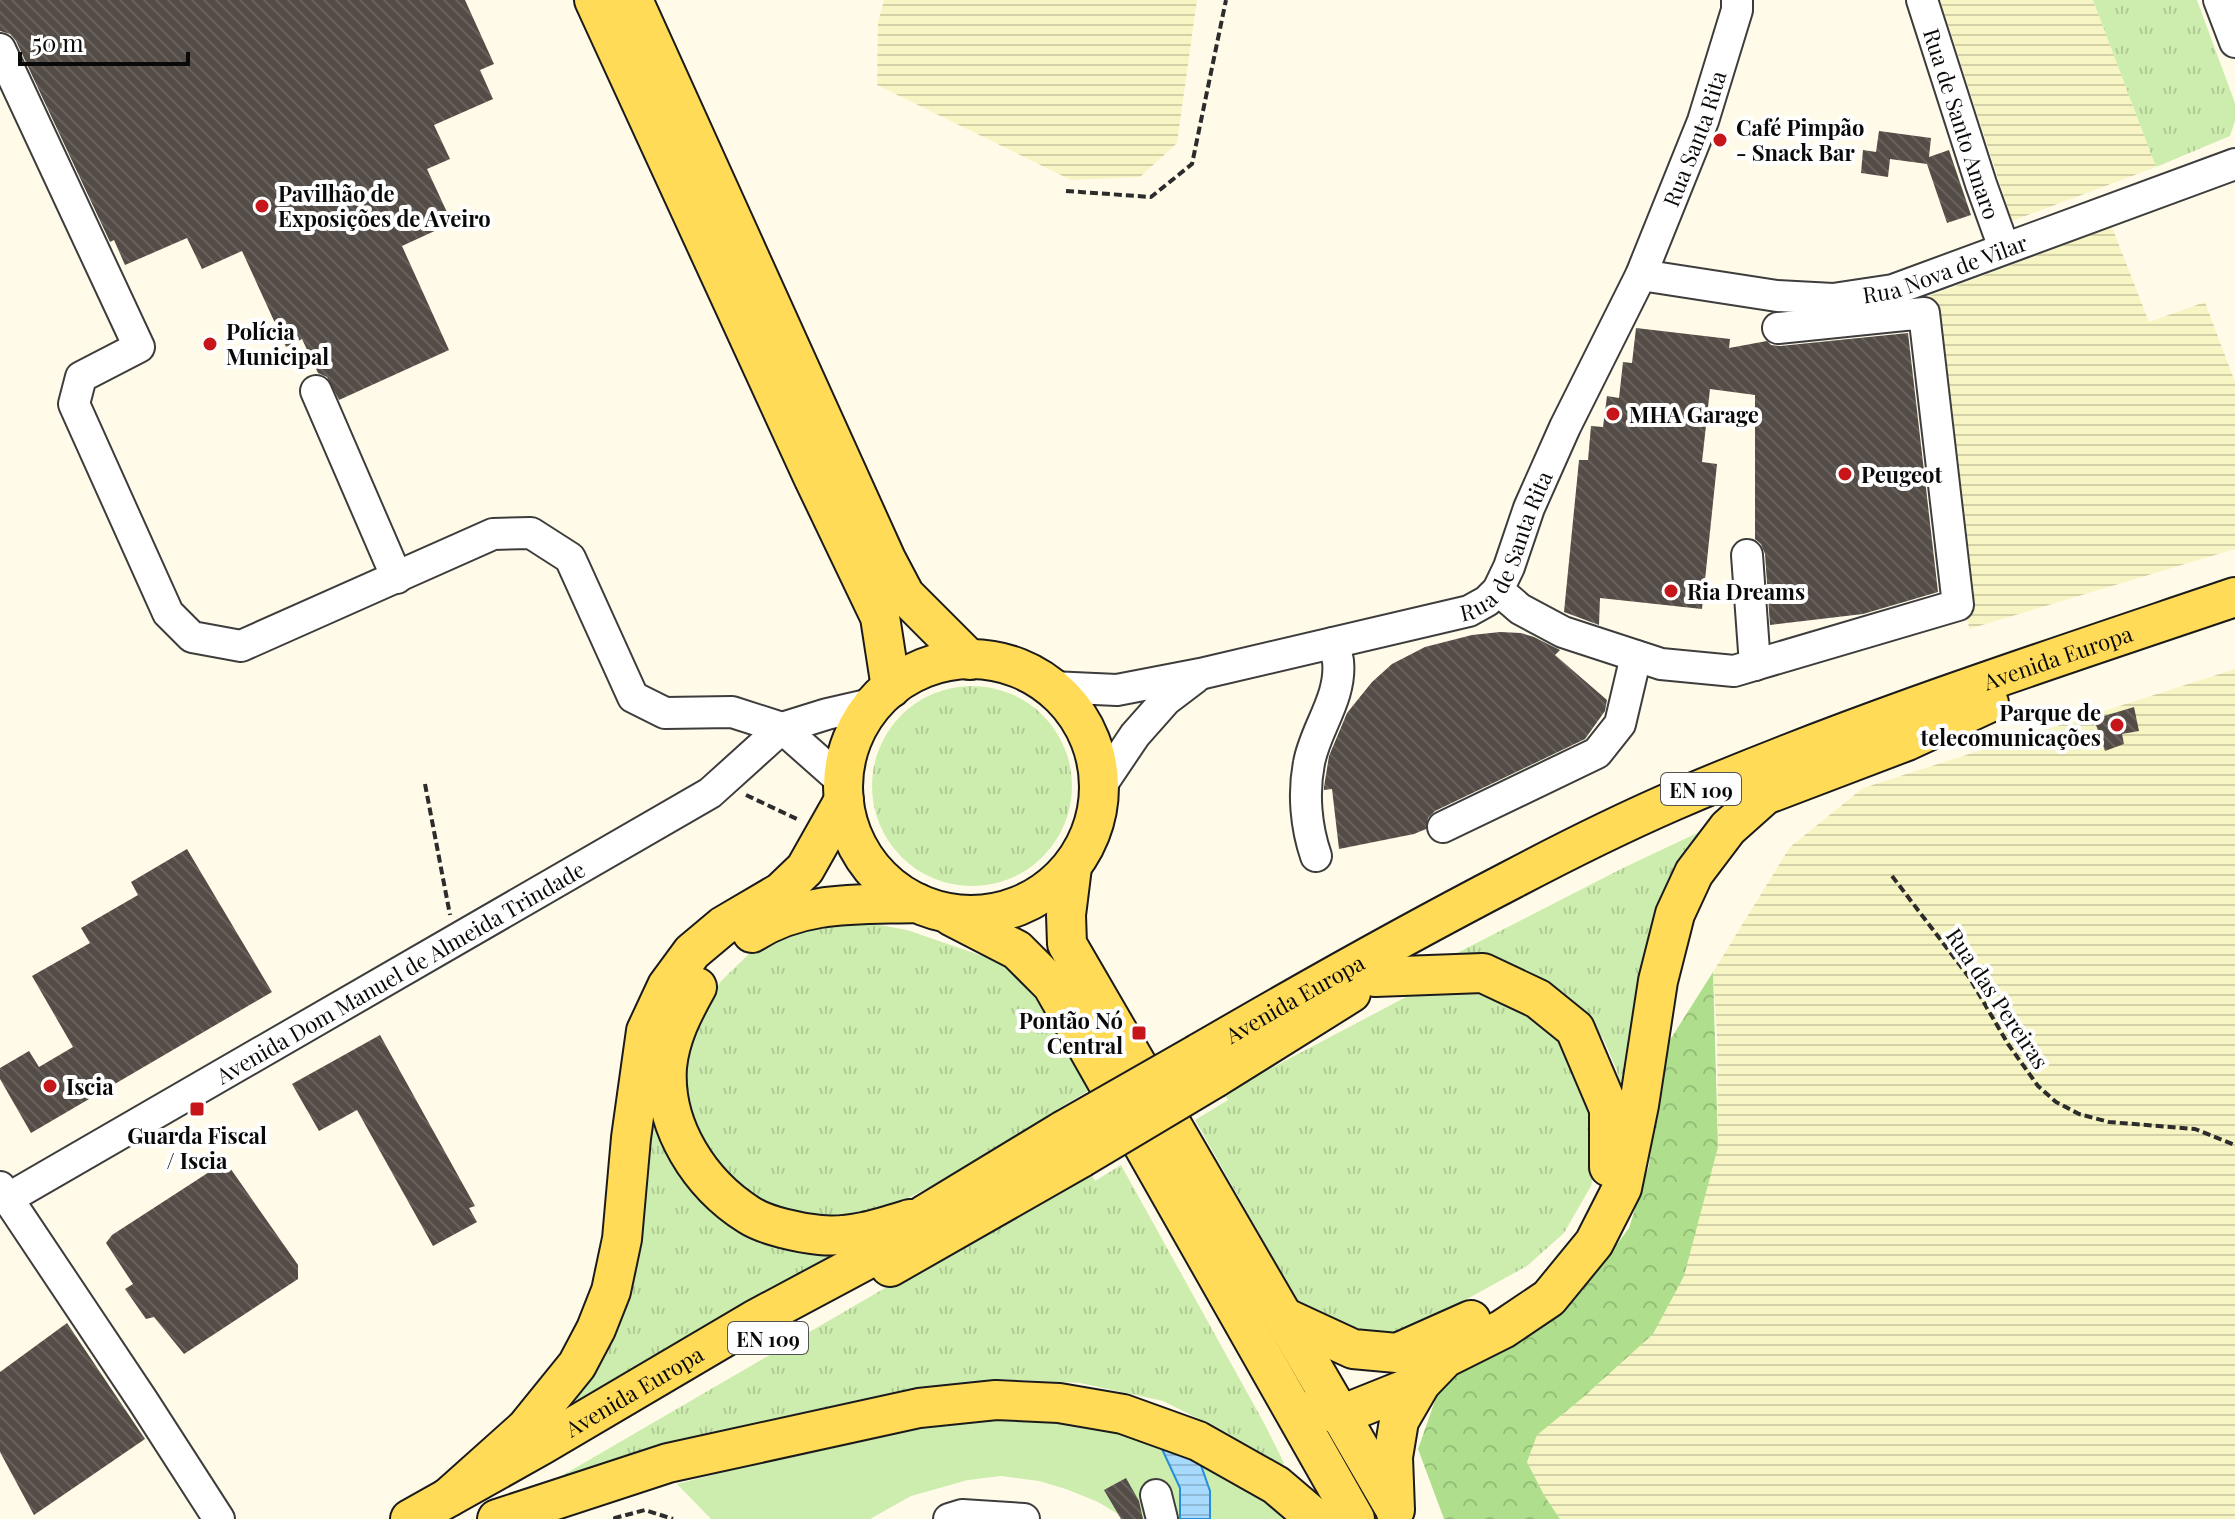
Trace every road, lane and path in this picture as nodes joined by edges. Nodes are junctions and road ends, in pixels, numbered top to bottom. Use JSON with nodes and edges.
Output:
{"nodes":[{"id":1,"x":594,"y":0,"type":"edge"},
{"id":2,"x":633,"y":0,"type":"edge"},
{"id":3,"x":1226,"y":0,"type":"edge"},
{"id":4,"x":1737,"y":0,"type":"edge"},
{"id":5,"x":1922,"y":0,"type":"edge"},
{"id":6,"x":2219,"y":0,"type":"edge"},
{"id":7,"x":2235,"y":42,"type":"edge"},
{"id":8,"x":0,"y":49,"type":"edge"},
{"id":9,"x":2235,"y":164,"type":"edge"},
{"id":10,"x":1066,"y":191,"type":"dead end"},
{"id":11,"x":2004,"y":248,"type":"junction"},
{"id":12,"x":1641,"y":275,"type":"junction"},
{"id":13,"x":1778,"y":328,"type":"dead end"},
{"id":14,"x":316,"y":391,"type":"dead end"},
{"id":15,"x":1747,"y":555,"type":"dead end"},
{"id":16,"x":397,"y":578,"type":"junction"},
{"id":17,"x":1498,"y":590,"type":"junction"},
{"id":18,"x":2235,"y":597,"type":"edge"},
{"id":19,"x":2235,"y":621,"type":"edge"},
{"id":20,"x":1333,"y":643,"type":"junction"},
{"id":21,"x":1636,"y":656,"type":"junction"},
{"id":22,"x":970,"y":660,"type":"junction"},
{"id":23,"x":1744,"y":668,"type":"junction"},
{"id":24,"x":1200,"y":674,"type":"junction"},
{"id":25,"x":1051,"y":687,"type":"junction"},
{"id":26,"x":883,"y":696,"type":"junction"},
{"id":27,"x":1989,"y":703,"type":"junction"},
{"id":28,"x":782,"y":728,"type":"junction"},
{"id":29,"x":425,"y":784,"type":"dead end"},
{"id":30,"x":1100,"y":787,"type":"junction"},
{"id":31,"x":736,"y":790,"type":"dead end"},
{"id":32,"x":843,"y":791,"type":"junction"},
{"id":33,"x":810,"y":825,"type":"dead end"},
{"id":34,"x":1443,"y":827,"type":"dead end"},
{"id":35,"x":1316,"y":856,"type":"dead end"},
{"id":36,"x":1072,"y":867,"type":"junction"},
{"id":37,"x":1892,"y":876,"type":"dead end"},
{"id":38,"x":931,"y":908,"type":"junction"},
{"id":39,"x":455,"y":939,"type":"junction"},
{"id":40,"x":1375,"y":977,"type":"junction"},
{"id":41,"x":1207,"y":1066,"type":"junction"},
{"id":42,"x":1072,"y":1144,"type":"junction"},
{"id":43,"x":2235,"y":1145,"type":"edge"},
{"id":44,"x":4,"y":1193,"type":"edge"},
{"id":45,"x":924,"y":1215,"type":"junction"},
{"id":46,"x":1286,"y":1318,"type":"junction"},
{"id":47,"x":1267,"y":1364,"type":"junction"},
{"id":48,"x":1421,"y":1383,"type":"junction"},
{"id":49,"x":1341,"y":1415,"type":"junction"},
{"id":50,"x":452,"y":1508,"type":"edge"},
{"id":51,"x":1398,"y":1515,"type":"edge"},
{"id":52,"x":219,"y":1519,"type":"edge"},
{"id":53,"x":410,"y":1519,"type":"edge"},
{"id":54,"x":497,"y":1519,"type":"edge"},
{"id":55,"x":616,"y":1519,"type":"edge"},
{"id":56,"x":673,"y":1519,"type":"edge"},
{"id":57,"x":949,"y":1519,"type":"edge"},
{"id":58,"x":1024,"y":1519,"type":"edge"},
{"id":59,"x":1316,"y":1519,"type":"edge"},
{"id":60,"x":1355,"y":1519,"type":"edge"}],
"edges":[{"from":1,"to":26,"type":"main road"},
{"from":2,"to":22,"type":"main road"},
{"from":3,"to":10,"type":"path"},
{"from":4,"to":12,"type":"street","name":"Rua Santa Rita"},
{"from":5,"to":11,"type":"street","name":"Rua de Santo Amaro"},
{"from":6,"to":7,"type":"street"},
{"from":8,"to":16,"type":"street"},
{"from":9,"to":11,"type":"street","name":"Rua Nova de Vilar"},
{"from":11,"to":12,"type":"street","name":"Rua Nova de Vilar"},
{"from":12,"to":17,"type":"street","name":"Rua de Santa Rita"},
{"from":13,"to":23,"type":"street"},
{"from":14,"to":16,"type":"street"},
{"from":15,"to":23,"type":"street"},
{"from":16,"to":28,"type":"street"},
{"from":17,"to":20,"type":"street","name":"Rua de Santa Rita"},
{"from":17,"to":21,"type":"street"},
{"from":18,"to":41,"type":"main road","name":"Avenida Europa","number":"EN 109"},
{"from":19,"to":27,"type":"main road","name":"Avenida Europa","number":"EN 109"},
{"from":20,"to":24,"type":"street","name":"Rua de Santa Rita"},
{"from":20,"to":35,"type":"street"},
{"from":21,"to":23,"type":"street"},
{"from":21,"to":34,"type":"street"},
{"from":22,"to":25,"type":"main road"},
{"from":22,"to":26,"type":"main road"},
{"from":24,"to":25,"type":"street","name":"Rua de Santa Rita"},
{"from":24,"to":30,"type":"street","name":"Rua de Santa Rita"},
{"from":25,"to":30,"type":"main road"},
{"from":26,"to":28,"type":"street","name":"Avenida Dom Manuel de Almeida Trindade"},
{"from":26,"to":32,"type":"main road"},
{"from":27,"to":40,"type":"main road","name":"Avenida Europa","number":"EN 109"},
{"from":27,"to":48,"type":"main road"},
{"from":28,"to":32,"type":"street"},
{"from":28,"to":39,"type":"street","name":"Avenida Dom Manuel de Almeida Trindade"},
{"from":29,"to":39,"type":"path"},
{"from":30,"to":36,"type":"main road"},
{"from":31,"to":33,"type":"path"},
{"from":32,"to":38,"type":"main road"},
{"from":32,"to":50,"type":"main road"},
{"from":36,"to":38,"type":"main road"},
{"from":36,"to":46,"type":"main road"},
{"from":37,"to":43,"type":"path","name":"Rua das Pereiras"},
{"from":38,"to":45,"type":"main road"},
{"from":38,"to":47,"type":"main road"},
{"from":39,"to":44,"type":"street","name":"Avenida Dom Manuel de Almeida Trindade"},
{"from":40,"to":41,"type":"main road","name":"Avenida Europa","number":"EN 109"},
{"from":40,"to":46,"type":"main road"},
{"from":41,"to":42,"type":"main road","name":"Avenida Europa","number":"EN 109","bridge":true},
{"from":42,"to":45,"type":"main road","name":"Avenida Europa","number":"EN 109"},
{"from":42,"to":50,"type":"main road","name":"Avenida Europa","number":"EN 109"},
{"from":44,"to":52,"type":"street"},
{"from":45,"to":50,"type":"main road","name":"Avenida Europa","number":"EN 109"},
{"from":46,"to":49,"type":"main road"},
{"from":47,"to":49,"type":"main road"},
{"from":47,"to":60,"type":"main road"},
{"from":48,"to":49,"type":"main road"},
{"from":48,"to":51,"type":"main road"},
{"from":49,"to":51,"type":"main road"},
{"from":50,"to":53,"type":"main road","name":"Avenida Europa","number":"EN 109"},
{"from":54,"to":59,"type":"main road"},
{"from":55,"to":56,"type":"path"},
{"from":57,"to":58,"type":"street"}]}
